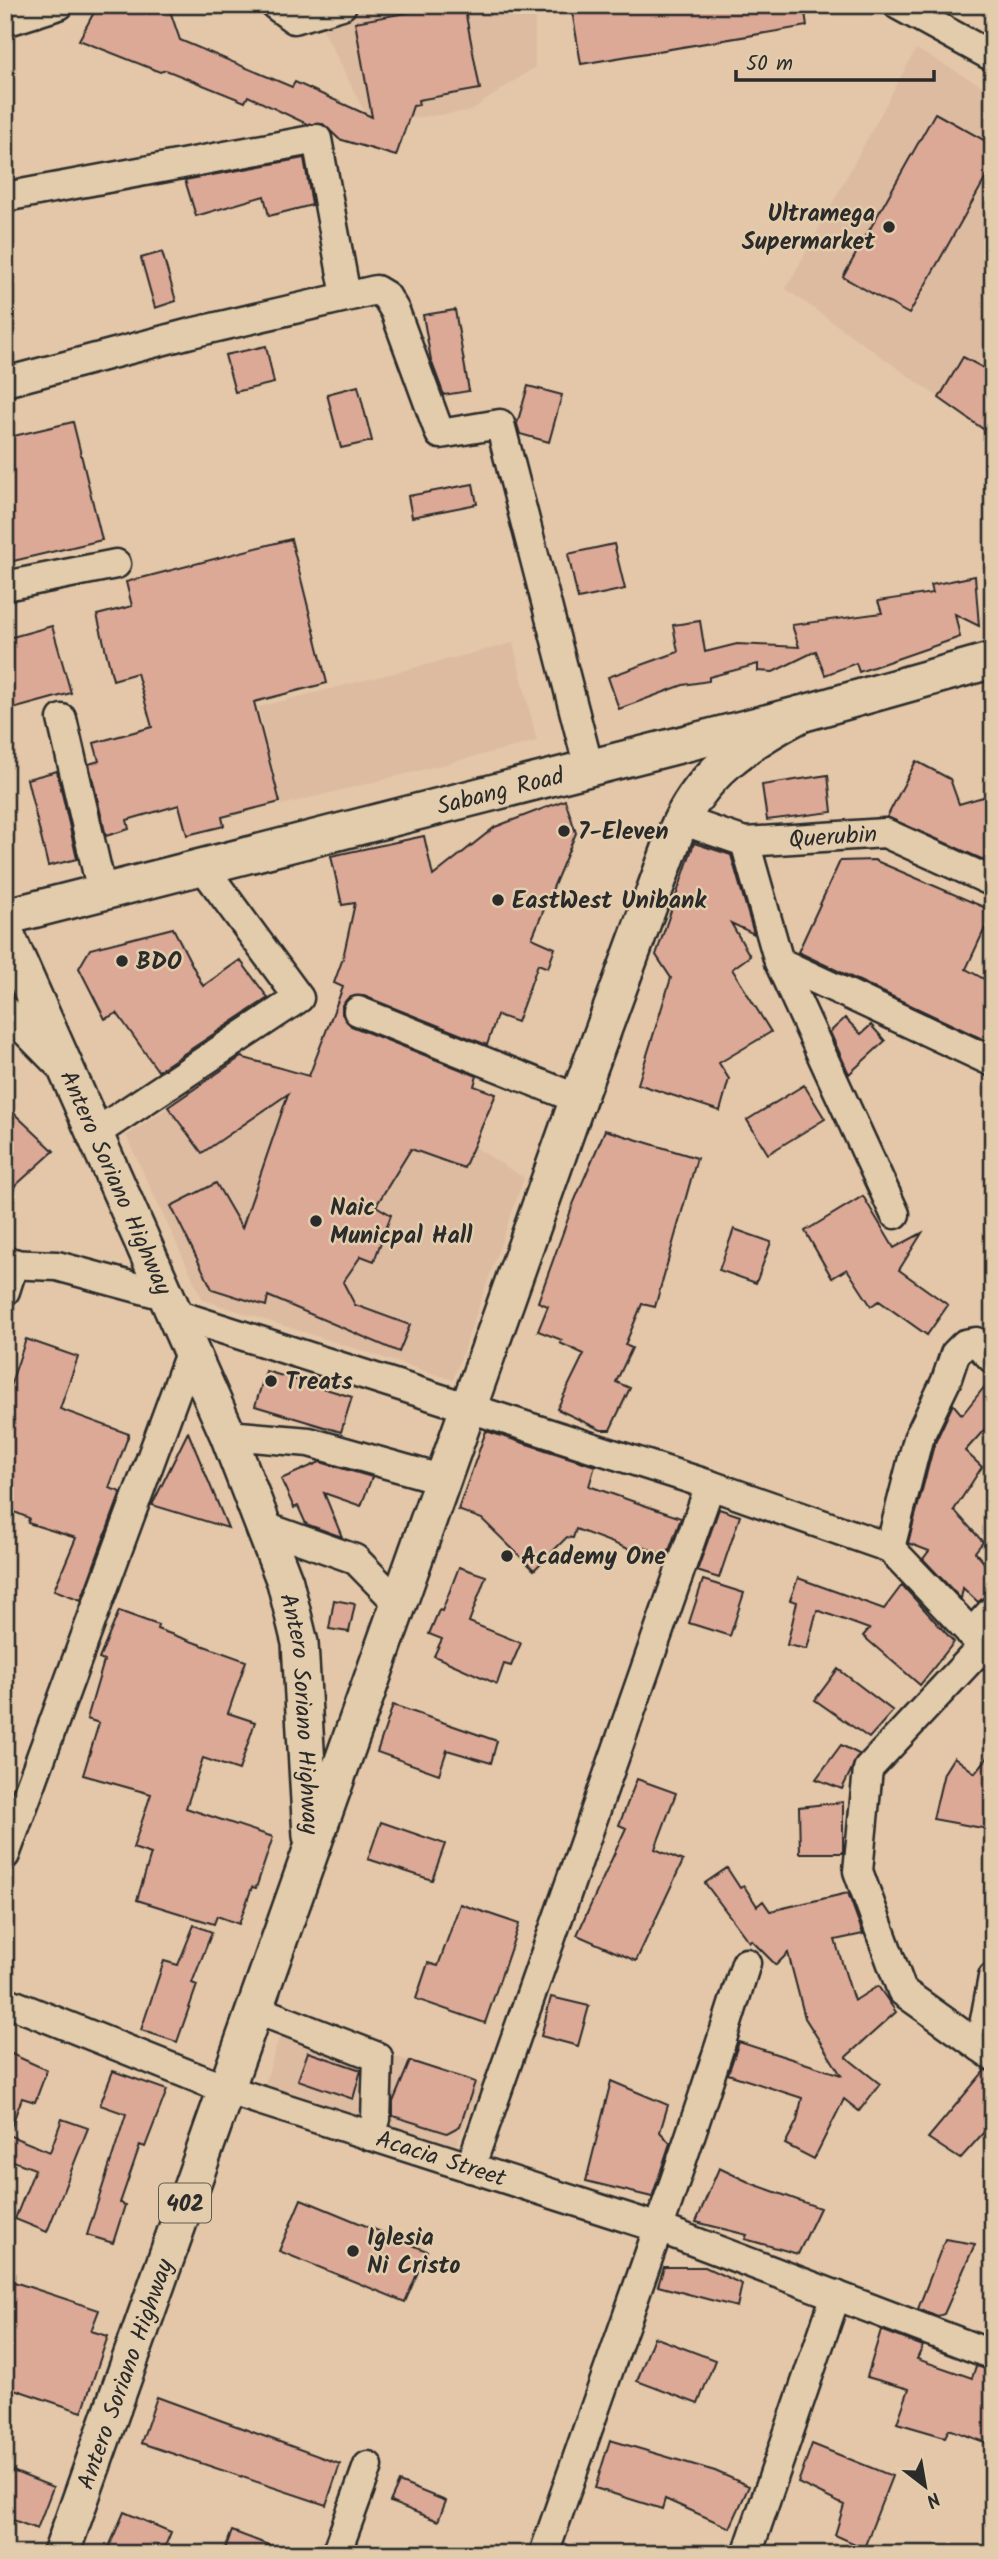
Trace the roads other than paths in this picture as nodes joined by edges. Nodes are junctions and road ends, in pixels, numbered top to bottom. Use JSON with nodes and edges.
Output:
{"nodes":[{"id":1,"x":59,"y":5,"type":"edge"},
{"id":2,"x":275,"y":5,"type":"edge"},
{"id":3,"x":342,"y":5,"type":"edge"},
{"id":4,"x":898,"y":5,"type":"edge"},
{"id":5,"x":5,"y":22,"type":"edge"},
{"id":6,"x":989,"y":48,"type":"edge"},
{"id":7,"x":5,"y":197,"type":"edge"},
{"id":8,"x":346,"y":296,"type":"junction"},
{"id":9,"x":5,"y":382,"type":"edge"},
{"id":10,"x":116,"y":564,"type":"dead end"},
{"id":11,"x":5,"y":586,"type":"edge"},
{"id":12,"x":993,"y":660,"type":"edge"},
{"id":13,"x":801,"y":714,"type":"junction"},
{"id":14,"x":62,"y":719,"type":"dead end"},
{"id":15,"x":589,"y":768,"type":"junction"},
{"id":16,"x":681,"y":820,"type":"junction"},
{"id":17,"x":745,"y":842,"type":"junction"},
{"id":18,"x":203,"y":867,"type":"junction"},
{"id":19,"x":993,"y":882,"type":"edge"},
{"id":20,"x":102,"y":892,"type":"junction"},
{"id":21,"x":5,"y":917,"type":"edge"},
{"id":22,"x":5,"y":931,"type":"edge"},
{"id":23,"x":779,"y":962,"type":"junction"},
{"id":24,"x":5,"y":1010,"type":"edge"},
{"id":25,"x":358,"y":1011,"type":"dead end"},
{"id":26,"x":993,"y":1062,"type":"edge"},
{"id":27,"x":66,"y":1073,"type":"junction"},
{"id":28,"x":578,"y":1099,"type":"junction"},
{"id":29,"x":94,"y":1134,"type":"junction"},
{"id":30,"x":895,"y":1214,"type":"dead end"},
{"id":31,"x":10,"y":1263,"type":"edge"},
{"id":32,"x":5,"y":1291,"type":"edge"},
{"id":33,"x":168,"y":1304,"type":"junction"},
{"id":34,"x":190,"y":1353,"type":"junction"},
{"id":35,"x":993,"y":1359,"type":"edge"},
{"id":36,"x":470,"y":1407,"type":"junction"},
{"id":37,"x":228,"y":1435,"type":"junction"},
{"id":38,"x":444,"y":1480,"type":"junction"},
{"id":39,"x":710,"y":1485,"type":"junction"},
{"id":40,"x":265,"y":1527,"type":"junction"},
{"id":41,"x":890,"y":1548,"type":"junction"},
{"id":42,"x":400,"y":1605,"type":"junction"},
{"id":43,"x":993,"y":1610,"type":"edge"},
{"id":44,"x":982,"y":1645,"type":"edge"},
{"id":45,"x":311,"y":1854,"type":"junction"},
{"id":46,"x":5,"y":1855,"type":"edge"},
{"id":47,"x":746,"y":1963,"type":"dead end"},
{"id":48,"x":993,"y":1978,"type":"edge"},
{"id":49,"x":5,"y":2001,"type":"edge"},
{"id":50,"x":255,"y":2009,"type":"junction"},
{"id":51,"x":987,"y":2051,"type":"edge"},
{"id":52,"x":225,"y":2089,"type":"junction"},
{"id":53,"x":370,"y":2136,"type":"junction"},
{"id":54,"x":470,"y":2168,"type":"junction"},
{"id":55,"x":656,"y":2227,"type":"junction"},
{"id":56,"x":836,"y":2295,"type":"junction"},
{"id":57,"x":993,"y":2355,"type":"edge"},
{"id":58,"x":368,"y":2466,"type":"dead end"},
{"id":59,"x":61,"y":2554,"type":"edge"},
{"id":60,"x":336,"y":2554,"type":"edge"},
{"id":61,"x":544,"y":2554,"type":"edge"},
{"id":62,"x":747,"y":2554,"type":"edge"}],
"edges":[{"from":1,"to":5,"type":"street"},
{"from":2,"to":3,"type":"street"},
{"from":4,"to":6,"type":"street"},
{"from":7,"to":8,"type":"street"},
{"from":8,"to":9,"type":"street"},
{"from":8,"to":15,"type":"street"},
{"from":10,"to":11,"type":"street"},
{"from":12,"to":13,"type":"main road","name":"Sabang Road","number":"402"},
{"from":13,"to":15,"type":"main road","name":"Sabang Road"},
{"from":13,"to":16,"type":"main road","number":"402"},
{"from":14,"to":20,"type":"street"},
{"from":15,"to":18,"type":"main road","name":"Sabang Road"},
{"from":16,"to":17,"type":"street"},
{"from":16,"to":28,"type":"main road","number":"402"},
{"from":17,"to":19,"type":"street","name":"Querubin"},
{"from":17,"to":23,"type":"street"},
{"from":18,"to":20,"type":"main road","name":"Sabang Road"},
{"from":18,"to":29,"type":"street"},
{"from":20,"to":21,"type":"main road","name":"Sabang Road"},
{"from":22,"to":27,"type":"main road","name":"Antero Soriano Highway"},
{"from":23,"to":26,"type":"street"},
{"from":23,"to":30,"type":"street"},
{"from":24,"to":27,"type":"street"},
{"from":25,"to":28,"type":"street"},
{"from":27,"to":29,"type":"main road","name":"Antero Soriano Highway"},
{"from":28,"to":36,"type":"main road","number":"402"},
{"from":29,"to":33,"type":"main road","name":"Antero Soriano Highway"},
{"from":31,"to":32,"type":"street"},
{"from":31,"to":33,"type":"street"},
{"from":33,"to":34,"type":"main road","name":"Antero Soriano Highway"},
{"from":33,"to":36,"type":"street"},
{"from":34,"to":37,"type":"main road","name":"Antero Soriano Highway"},
{"from":34,"to":46,"type":"street"},
{"from":35,"to":41,"type":"street"},
{"from":36,"to":38,"type":"main road","number":"402"},
{"from":36,"to":39,"type":"street"},
{"from":37,"to":38,"type":"street"},
{"from":37,"to":40,"type":"main road","name":"Antero Soriano Highway"},
{"from":38,"to":42,"type":"main road","number":"402"},
{"from":39,"to":41,"type":"street"},
{"from":39,"to":54,"type":"street"},
{"from":40,"to":42,"type":"street"},
{"from":40,"to":45,"type":"main road","name":"Antero Soriano Highway"},
{"from":41,"to":44,"type":"street"},
{"from":42,"to":45,"type":"main road","number":"402"},
{"from":43,"to":44,"type":"street"},
{"from":44,"to":51,"type":"street"},
{"from":45,"to":50,"type":"main road","name":"Antero Soriano Highway","number":"402"},
{"from":47,"to":55,"type":"street"},
{"from":48,"to":51,"type":"street"},
{"from":49,"to":52,"type":"street","name":"Acacia Street"},
{"from":50,"to":52,"type":"main road","name":"Antero Soriano Highway","number":"402"},
{"from":50,"to":53,"type":"street"},
{"from":52,"to":53,"type":"street","name":"Acacia Street"},
{"from":52,"to":59,"type":"main road","name":"Antero Soriano Highway","number":"402"},
{"from":53,"to":54,"type":"street","name":"Acacia Street"},
{"from":54,"to":55,"type":"street","name":"Acacia Street"},
{"from":55,"to":56,"type":"street","name":"Acacia Street"},
{"from":55,"to":61,"type":"street"},
{"from":56,"to":57,"type":"street","name":"Acacia Street"},
{"from":56,"to":62,"type":"street"},
{"from":58,"to":60,"type":"street"}]}
